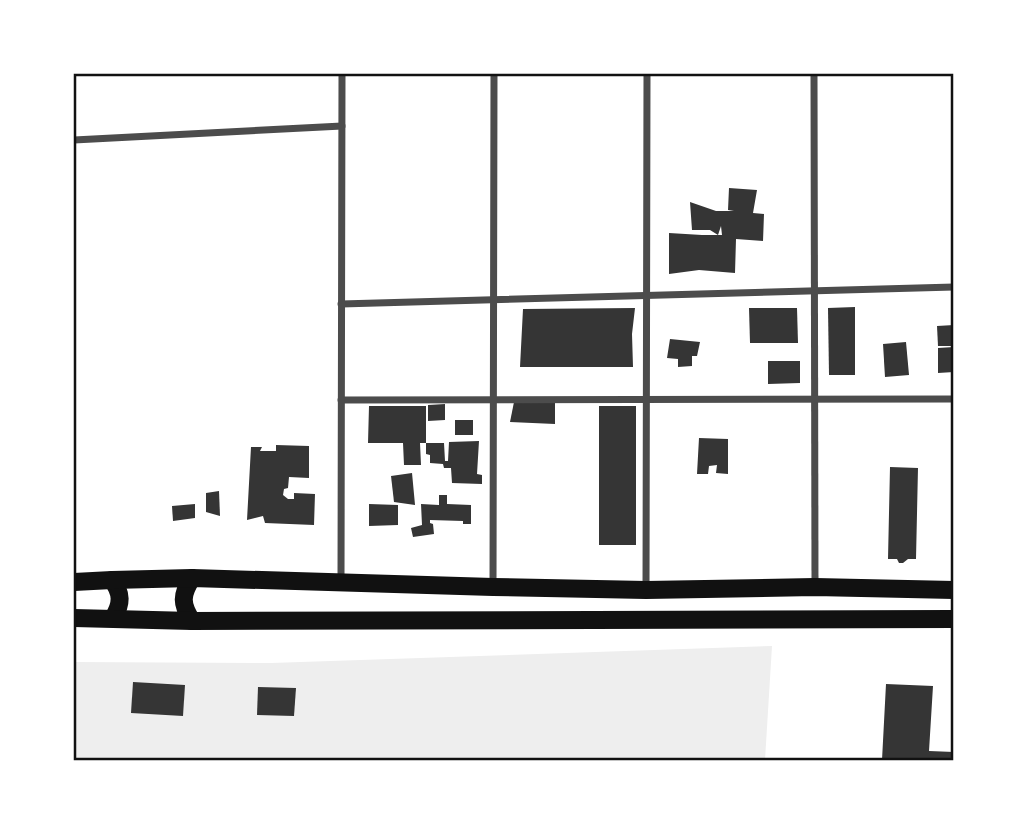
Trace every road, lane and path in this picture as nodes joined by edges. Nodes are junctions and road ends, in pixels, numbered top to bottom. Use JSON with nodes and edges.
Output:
{"nodes":[{"id":1,"x":342,"y":74,"type":"edge"},
{"id":2,"x":494,"y":74,"type":"edge"},
{"id":3,"x":647,"y":74,"type":"edge"},
{"id":4,"x":814,"y":74,"type":"edge"},
{"id":5,"x":342,"y":126,"type":"junction"},
{"id":6,"x":74,"y":140,"type":"edge"},
{"id":7,"x":954,"y":287,"type":"edge"},
{"id":8,"x":814,"y":291,"type":"junction"},
{"id":9,"x":647,"y":296,"type":"junction"},
{"id":10,"x":494,"y":300,"type":"junction"},
{"id":11,"x":341,"y":304,"type":"junction"},
{"id":12,"x":954,"y":399,"type":"edge"},
{"id":13,"x":341,"y":400,"type":"junction"},
{"id":14,"x":494,"y":400,"type":"junction"},
{"id":15,"x":647,"y":400,"type":"junction"},
{"id":16,"x":815,"y":400,"type":"junction"},
{"id":17,"x":192,"y":578,"type":"junction"},
{"id":18,"x":112,"y":580,"type":"junction"},
{"id":19,"x":74,"y":582,"type":"edge"},
{"id":20,"x":341,"y":583,"type":"junction"},
{"id":21,"x":494,"y":587,"type":"junction"},
{"id":22,"x":815,"y":587,"type":"junction"},
{"id":23,"x":646,"y":590,"type":"junction"},
{"id":24,"x":954,"y":590,"type":"edge"},
{"id":25,"x":74,"y":618,"type":"edge"},
{"id":26,"x":113,"y":618,"type":"junction"},
{"id":27,"x":954,"y":619,"type":"edge"},
{"id":28,"x":192,"y":621,"type":"junction"}],
"edges":[{"from":1,"to":5,"type":"street"},
{"from":2,"to":10,"type":"street"},
{"from":3,"to":9,"type":"street"},
{"from":4,"to":8,"type":"street"},
{"from":5,"to":6,"type":"street"},
{"from":5,"to":11,"type":"street"},
{"from":7,"to":8,"type":"street"},
{"from":8,"to":9,"type":"street"},
{"from":8,"to":16,"type":"street"},
{"from":9,"to":10,"type":"street"},
{"from":9,"to":15,"type":"street"},
{"from":10,"to":11,"type":"street"},
{"from":10,"to":14,"type":"street"},
{"from":11,"to":13,"type":"street"},
{"from":12,"to":16,"type":"street"},
{"from":13,"to":14,"type":"street"},
{"from":13,"to":20,"type":"street"},
{"from":14,"to":15,"type":"street"},
{"from":14,"to":21,"type":"street"},
{"from":15,"to":16,"type":"street"},
{"from":15,"to":23,"type":"street"},
{"from":16,"to":22,"type":"street"},
{"from":17,"to":18,"type":"highway"},
{"from":17,"to":20,"type":"highway"},
{"from":17,"to":28,"type":"highway"},
{"from":18,"to":19,"type":"highway"},
{"from":18,"to":26,"type":"highway"},
{"from":20,"to":21,"type":"highway"},
{"from":21,"to":23,"type":"highway"},
{"from":22,"to":23,"type":"highway"},
{"from":22,"to":24,"type":"highway"},
{"from":25,"to":26,"type":"highway"},
{"from":26,"to":28,"type":"highway"},
{"from":27,"to":28,"type":"highway"}]}
